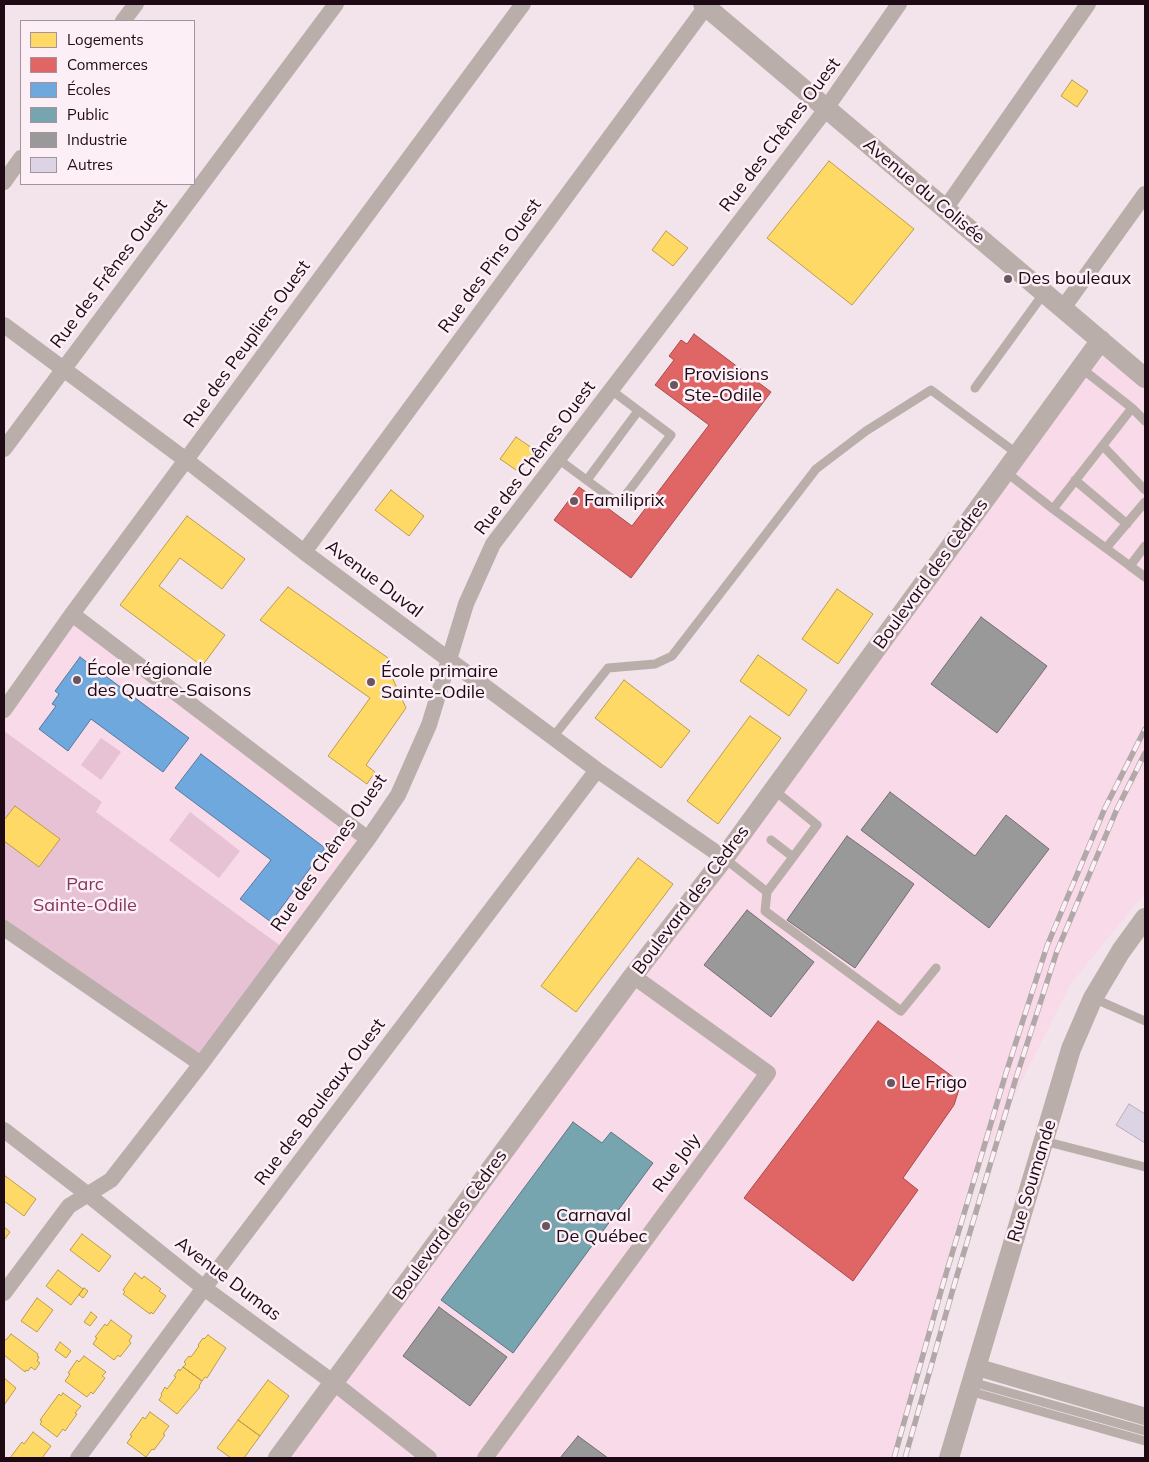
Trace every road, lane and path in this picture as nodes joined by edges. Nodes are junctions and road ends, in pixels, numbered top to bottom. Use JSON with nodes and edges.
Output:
{"nodes":[{"id":1,"x":136,"y":4,"type":"edge"},
{"id":2,"x":336,"y":4,"type":"edge"},
{"id":3,"x":523,"y":4,"type":"edge"},
{"id":4,"x":899,"y":4,"type":"edge"},
{"id":5,"x":1088,"y":4,"type":"edge"},
{"id":6,"x":706,"y":5,"type":"edge"},
{"id":7,"x":124,"y":20,"type":"edge"},
{"id":8,"x":826,"y":108,"type":"junction"},
{"id":9,"x":20,"y":159,"type":"edge"},
{"id":10,"x":4,"y":182,"type":"edge"},
{"id":11,"x":1145,"y":194,"type":"edge"},
{"id":12,"x":946,"y":209,"type":"junction"},
{"id":13,"x":1044,"y":292,"type":"junction"},
{"id":14,"x":1062,"y":308,"type":"junction"},
{"id":15,"x":4,"y":325,"type":"edge"},
{"id":16,"x":1101,"y":340,"type":"junction"},
{"id":17,"x":1081,"y":368,"type":"junction"},
{"id":18,"x":63,"y":369,"type":"junction"},
{"id":19,"x":1145,"y":378,"type":"edge"},
{"id":20,"x":975,"y":388,"type":"dead end"},
{"id":21,"x":611,"y":390,"type":"junction"},
{"id":22,"x":1132,"y":408,"type":"junction"},
{"id":23,"x":638,"y":411,"type":"junction"},
{"id":24,"x":1145,"y":421,"type":"edge"},
{"id":25,"x":1103,"y":446,"type":"junction"},
{"id":26,"x":4,"y":449,"type":"edge"},
{"id":27,"x":1019,"y":454,"type":"junction"},
{"id":28,"x":558,"y":459,"type":"junction"},
{"id":29,"x":186,"y":460,"type":"junction"},
{"id":30,"x":1006,"y":472,"type":"junction"},
{"id":31,"x":586,"y":480,"type":"junction"},
{"id":32,"x":1075,"y":480,"type":"junction"},
{"id":33,"x":1145,"y":490,"type":"edge"},
{"id":34,"x":1145,"y":502,"type":"edge"},
{"id":35,"x":1053,"y":509,"type":"junction"},
{"id":36,"x":1127,"y":524,"type":"junction"},
{"id":37,"x":1145,"y":546,"type":"edge"},
{"id":38,"x":1106,"y":548,"type":"junction"},
{"id":39,"x":304,"y":552,"type":"junction"},
{"id":40,"x":1130,"y":566,"type":"junction"},
{"id":41,"x":1145,"y":577,"type":"edge"},
{"id":42,"x":72,"y":614,"type":"junction"},
{"id":43,"x":449,"y":661,"type":"junction"},
{"id":44,"x":4,"y":710,"type":"edge"},
{"id":45,"x":552,"y":737,"type":"junction"},
{"id":46,"x":597,"y":770,"type":"junction"},
{"id":47,"x":774,"y":790,"type":"junction"},
{"id":48,"x":368,"y":839,"type":"junction"},
{"id":49,"x":771,"y":840,"type":"dead end"},
{"id":50,"x":793,"y":857,"type":"junction"},
{"id":51,"x":724,"y":858,"type":"junction"},
{"id":52,"x":767,"y":892,"type":"junction"},
{"id":53,"x":1145,"y":918,"type":"edge"},
{"id":54,"x":4,"y":928,"type":"edge"},
{"id":55,"x":936,"y":968,"type":"dead end"},
{"id":56,"x":633,"y":976,"type":"junction"},
{"id":57,"x":1093,"y":998,"type":"junction"},
{"id":58,"x":1145,"y":1021,"type":"edge"},
{"id":59,"x":201,"y":1064,"type":"junction"},
{"id":60,"x":4,"y":1130,"type":"edge"},
{"id":61,"x":1044,"y":1141,"type":"junction"},
{"id":62,"x":1145,"y":1167,"type":"edge"},
{"id":63,"x":87,"y":1194,"type":"junction"},
{"id":64,"x":204,"y":1288,"type":"junction"},
{"id":65,"x":4,"y":1293,"type":"edge"},
{"id":66,"x":974,"y":1377,"type":"junction"},
{"id":67,"x":334,"y":1383,"type":"junction"},
{"id":68,"x":1145,"y":1412,"type":"edge"},
{"id":69,"x":1145,"y":1421,"type":"edge"},
{"id":70,"x":1145,"y":1431,"type":"edge"},
{"id":71,"x":1145,"y":1441,"type":"edge"},
{"id":72,"x":78,"y":1458,"type":"edge"},
{"id":73,"x":278,"y":1458,"type":"edge"},
{"id":74,"x":429,"y":1458,"type":"edge"},
{"id":75,"x":485,"y":1458,"type":"edge"},
{"id":76,"x":949,"y":1458,"type":"edge"}],
"edges":[{"from":1,"to":7,"type":"street"},
{"from":2,"to":18,"type":"street","name":"Rue des Frênes Ouest"},
{"from":3,"to":29,"type":"street","name":"Rue des Peupliers Ouest"},
{"from":4,"to":8,"type":"street","name":"Rue des Chênes Ouest"},
{"from":5,"to":12,"type":"street"},
{"from":6,"to":8,"type":"street","name":"Avenue du Colisée"},
{"from":6,"to":39,"type":"street","name":"Rue des Pins Ouest"},
{"from":8,"to":12,"type":"street","name":"Avenue du Colisée"},
{"from":8,"to":21,"type":"street","name":"Rue des Chênes Ouest"},
{"from":9,"to":10,"type":"street"},
{"from":11,"to":14,"type":"street"},
{"from":12,"to":13,"type":"street","name":"Avenue du Colisée"},
{"from":13,"to":14,"type":"street","name":"Avenue du Colisée"},
{"from":13,"to":20,"type":"lane"},
{"from":14,"to":16,"type":"street","name":"Avenue du Colisée"},
{"from":15,"to":18,"type":"street","name":"Avenue Duval"},
{"from":16,"to":17,"type":"street","name":"Boulevard des Cèdres"},
{"from":16,"to":19,"type":"street","name":"Avenue du Colisée"},
{"from":17,"to":22,"type":"lane"},
{"from":17,"to":27,"type":"street","name":"Boulevard des Cèdres"},
{"from":18,"to":26,"type":"street","name":"Rue des Frênes Ouest"},
{"from":18,"to":29,"type":"street","name":"Avenue Duval"},
{"from":21,"to":23,"type":"lane"},
{"from":21,"to":28,"type":"street","name":"Rue des Chênes Ouest"},
{"from":22,"to":24,"type":"lane"},
{"from":22,"to":25,"type":"lane"},
{"from":23,"to":31,"type":"lane"},
{"from":23,"to":31,"type":"lane"},
{"from":25,"to":32,"type":"lane"},
{"from":25,"to":33,"type":"lane"},
{"from":27,"to":30,"type":"street","name":"Boulevard des Cèdres"},
{"from":27,"to":45,"type":"lane"},
{"from":28,"to":31,"type":"lane"},
{"from":28,"to":43,"type":"street","name":"Rue des Chênes Ouest"},
{"from":29,"to":39,"type":"street","name":"Avenue Duval"},
{"from":29,"to":42,"type":"street","name":"Rue des Peupliers Ouest"},
{"from":30,"to":35,"type":"lane"},
{"from":30,"to":47,"type":"street","name":"Boulevard des Cèdres"},
{"from":32,"to":35,"type":"lane"},
{"from":32,"to":36,"type":"lane"},
{"from":34,"to":36,"type":"lane"},
{"from":35,"to":38,"type":"lane"},
{"from":36,"to":38,"type":"lane"},
{"from":37,"to":40,"type":"lane"},
{"from":38,"to":40,"type":"lane"},
{"from":39,"to":43,"type":"street","name":"Avenue Duval"},
{"from":40,"to":41,"type":"lane"},
{"from":42,"to":44,"type":"street","name":"Rue des Peupliers Ouest"},
{"from":42,"to":48,"type":"street"},
{"from":43,"to":45,"type":"street","name":"Avenue Duval"},
{"from":43,"to":48,"type":"street","name":"Rue des Chênes Ouest"},
{"from":45,"to":46,"type":"street","name":"Avenue Duval"},
{"from":46,"to":51,"type":"street","name":"Avenue Duval"},
{"from":46,"to":64,"type":"street","name":"Rue des Bouleaux Ouest"},
{"from":47,"to":50,"type":"lane"},
{"from":47,"to":51,"type":"street","name":"Boulevard des Cèdres"},
{"from":48,"to":59,"type":"street","name":"Rue des Chênes Ouest"},
{"from":49,"to":50,"type":"lane"},
{"from":50,"to":52,"type":"lane"},
{"from":51,"to":52,"type":"lane"},
{"from":51,"to":56,"type":"street","name":"Boulevard des Cèdres"},
{"from":52,"to":55,"type":"lane"},
{"from":53,"to":57,"type":"street","name":"Rue Soumande"},
{"from":54,"to":59,"type":"street"},
{"from":56,"to":67,"type":"street","name":"Boulevard des Cèdres"},
{"from":56,"to":75,"type":"street","name":"Rue Joly"},
{"from":57,"to":58,"type":"lane"},
{"from":57,"to":61,"type":"street","name":"Rue Soumande"},
{"from":59,"to":63,"type":"street","name":"Rue des Chênes Ouest"},
{"from":60,"to":63,"type":"street","name":"Avenue Dumas"},
{"from":61,"to":62,"type":"lane"},
{"from":61,"to":66,"type":"street","name":"Rue Soumande"},
{"from":63,"to":64,"type":"street","name":"Avenue Dumas"},
{"from":63,"to":65,"type":"street","name":"Rue des Chênes Ouest"},
{"from":64,"to":67,"type":"street","name":"Avenue Dumas"},
{"from":64,"to":72,"type":"street","name":"Rue des Bouleaux Ouest"},
{"from":66,"to":68,"type":"lane"},
{"from":66,"to":69,"type":"lane"},
{"from":66,"to":70,"type":"lane"},
{"from":66,"to":71,"type":"lane"},
{"from":66,"to":76,"type":"street","name":"Rue Soumande"},
{"from":67,"to":73,"type":"street","name":"Boulevard des Cèdres"},
{"from":67,"to":74,"type":"street","name":"Avenue Dumas"}]}
